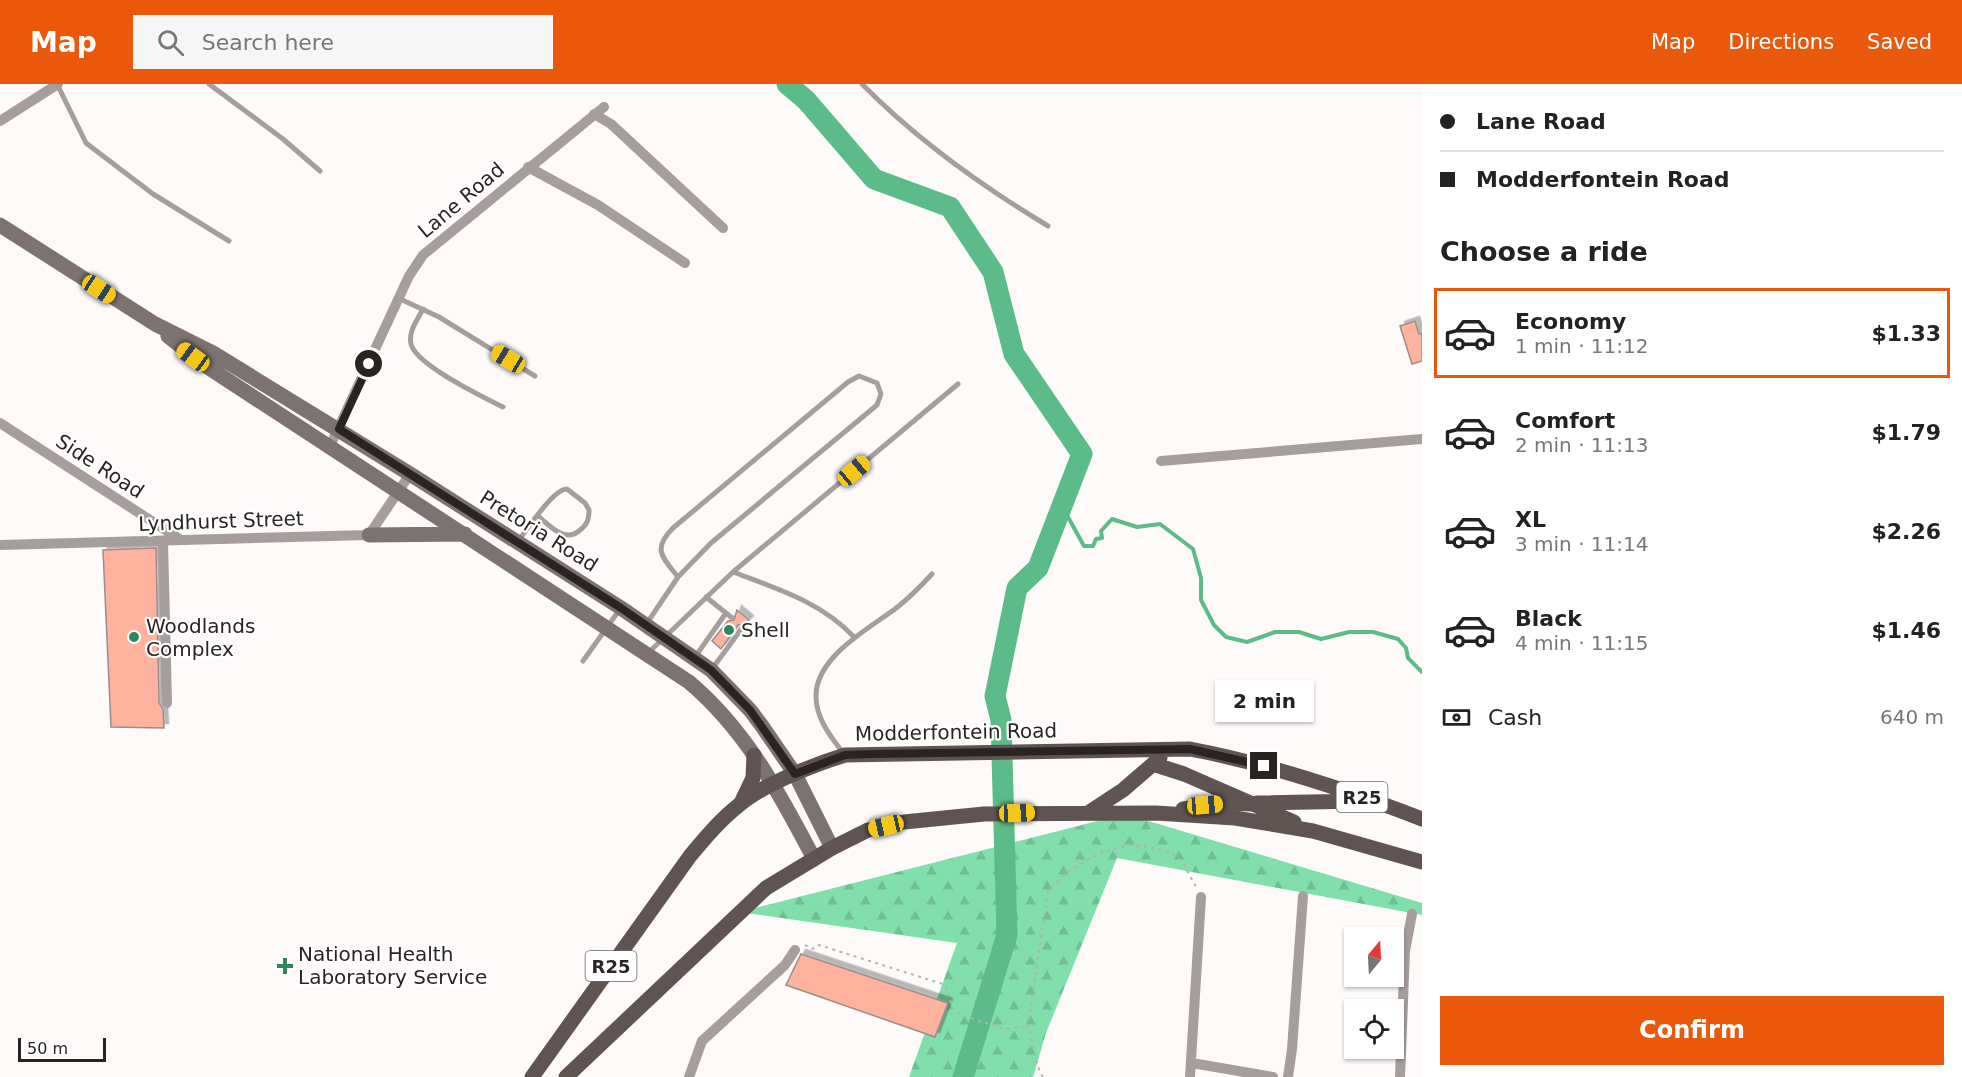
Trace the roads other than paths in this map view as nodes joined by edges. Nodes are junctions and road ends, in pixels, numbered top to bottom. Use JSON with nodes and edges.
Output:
{"nodes":[{"id":1,"x":57,"y":84,"type":"edge"},
{"id":2,"x":209,"y":84,"type":"edge"},
{"id":3,"x":862,"y":84,"type":"edge"},
{"id":4,"x":604,"y":106,"type":"dead end"},
{"id":5,"x":594,"y":114,"type":"junction"},
{"id":6,"x":0,"y":121,"type":"edge"},
{"id":7,"x":528,"y":167,"type":"junction"},
{"id":8,"x":320,"y":171,"type":"dead end"},
{"id":9,"x":0,"y":225,"type":"edge"},
{"id":10,"x":1048,"y":226,"type":"dead end"},
{"id":11,"x":723,"y":228,"type":"dead end"},
{"id":12,"x":229,"y":241,"type":"dead end"},
{"id":13,"x":685,"y":263,"type":"dead end"},
{"id":14,"x":398,"y":298,"type":"junction"},
{"id":15,"x":423,"y":309,"type":"junction"},
{"id":16,"x":155,"y":324,"type":"junction"},
{"id":17,"x":535,"y":376,"type":"dead end"},
{"id":18,"x":958,"y":384,"type":"dead end"},
{"id":19,"x":503,"y":407,"type":"dead end"},
{"id":20,"x":0,"y":423,"type":"edge"},
{"id":21,"x":339,"y":429,"type":"junction"},
{"id":22,"x":1422,"y":439,"type":"edge"},
{"id":23,"x":330,"y":446,"type":"junction"},
{"id":24,"x":1161,"y":461,"type":"dead end"},
{"id":25,"x":410,"y":474,"type":"junction"},
{"id":26,"x":399,"y":492,"type":"junction"},
{"id":27,"x":538,"y":516,"type":"junction"},
{"id":28,"x":465,"y":534,"type":"junction"},
{"id":29,"x":369,"y":535,"type":"junction"},
{"id":30,"x":181,"y":540,"type":"junction"},
{"id":31,"x":163,"y":541,"type":"junction"},
{"id":32,"x":517,"y":542,"type":"junction"},
{"id":33,"x":0,"y":545,"type":"edge"},
{"id":34,"x":506,"y":560,"type":"junction"},
{"id":35,"x":733,"y":572,"type":"junction"},
{"id":36,"x":932,"y":574,"type":"dead end"},
{"id":37,"x":678,"y":577,"type":"junction"},
{"id":38,"x":706,"y":597,"type":"junction"},
{"id":39,"x":621,"y":608,"type":"junction"},
{"id":40,"x":646,"y":625,"type":"junction"},
{"id":41,"x":607,"y":626,"type":"junction"},
{"id":42,"x":742,"y":628,"type":"dead end"},
{"id":43,"x":664,"y":636,"type":"junction"},
{"id":44,"x":854,"y":637,"type":"junction"},
{"id":45,"x":648,"y":653,"type":"junction"},
{"id":46,"x":694,"y":658,"type":"junction"},
{"id":47,"x":583,"y":661,"type":"dead end"},
{"id":48,"x":711,"y":670,"type":"junction"},
{"id":49,"x":167,"y":703,"type":"dead end"},
{"id":50,"x":1168,"y":751,"type":"junction"},
{"id":51,"x":754,"y":755,"type":"junction"},
{"id":52,"x":845,"y":755,"type":"junction"},
{"id":53,"x":1153,"y":764,"type":"junction"},
{"id":54,"x":795,"y":774,"type":"junction"},
{"id":55,"x":775,"y":785,"type":"junction"},
{"id":56,"x":1376,"y":801,"type":"junction"},
{"id":57,"x":741,"y":803,"type":"junction"},
{"id":58,"x":1088,"y":813,"type":"junction"},
{"id":59,"x":1156,"y":813,"type":"junction"},
{"id":60,"x":1422,"y":819,"type":"edge"},
{"id":61,"x":1313,"y":831,"type":"junction"},
{"id":62,"x":831,"y":848,"type":"junction"},
{"id":63,"x":814,"y":859,"type":"junction"},
{"id":64,"x":1422,"y":862,"type":"edge"},
{"id":65,"x":1303,"y":896,"type":"dead end"},
{"id":66,"x":1201,"y":897,"type":"road end"},
{"id":67,"x":1412,"y":914,"type":"dead end"},
{"id":68,"x":795,"y":950,"type":"road end"},
{"id":69,"x":1192,"y":1063,"type":"junction"},
{"id":70,"x":1251,"y":1076,"type":"edge"},
{"id":71,"x":532,"y":1077,"type":"edge"},
{"id":72,"x":566,"y":1077,"type":"edge"},
{"id":73,"x":689,"y":1077,"type":"edge"},
{"id":74,"x":1190,"y":1077,"type":"edge"},
{"id":75,"x":1273,"y":1077,"type":"edge"},
{"id":76,"x":1288,"y":1077,"type":"edge"},
{"id":77,"x":1400,"y":1077,"type":"edge"}],
"edges":[{"from":1,"to":6,"type":"street"},
{"from":1,"to":12,"type":"lane"},
{"from":2,"to":8,"type":"lane"},
{"from":3,"to":10,"type":"lane"},
{"from":4,"to":5,"type":"street","name":"Lane Road"},
{"from":5,"to":7,"type":"street","name":"Lane Road"},
{"from":5,"to":11,"type":"street"},
{"from":7,"to":13,"type":"street"},
{"from":7,"to":14,"type":"street","name":"Lane Road"},
{"from":9,"to":16,"type":"main road","name":"Pretoria Road"},
{"from":14,"to":15,"type":"lane"},
{"from":14,"to":21,"type":"street","name":"Lane Road"},
{"from":15,"to":17,"type":"lane"},
{"from":15,"to":19,"type":"lane"},
{"from":16,"to":21,"type":"main road","name":"Pretoria Road"},
{"from":16,"to":23,"type":"main road","name":"Pretoria Road"},
{"from":18,"to":35,"type":"lane"},
{"from":20,"to":30,"type":"street","name":"Side Road"},
{"from":21,"to":23,"type":"street","name":"Lane Road"},
{"from":21,"to":25,"type":"main road","name":"Pretoria Road"},
{"from":22,"to":24,"type":"street"},
{"from":23,"to":26,"type":"main road","name":"Pretoria Road"},
{"from":25,"to":26,"type":"street"},
{"from":25,"to":32,"type":"main road","name":"Pretoria Road"},
{"from":26,"to":28,"type":"main road","name":"Pretoria Road"},
{"from":26,"to":29,"type":"street"},
{"from":27,"to":27,"type":"lane"},
{"from":27,"to":32,"type":"lane"},
{"from":28,"to":29,"type":"main road"},
{"from":28,"to":34,"type":"main road","name":"Pretoria Road"},
{"from":29,"to":30,"type":"street","name":"Lyndhurst Street"},
{"from":30,"to":31,"type":"street","name":"Lyndhurst Street"},
{"from":31,"to":33,"type":"street","name":"Lyndhurst Street"},
{"from":31,"to":49,"type":"street"},
{"from":32,"to":34,"type":"main road"},
{"from":32,"to":39,"type":"main road","name":"Pretoria Road"},
{"from":34,"to":41,"type":"main road","name":"Pretoria Road"},
{"from":35,"to":38,"type":"lane"},
{"from":35,"to":44,"type":"lane"},
{"from":36,"to":44,"type":"lane"},
{"from":37,"to":37,"type":"lane"},
{"from":37,"to":40,"type":"lane"},
{"from":38,"to":43,"type":"lane"},
{"from":38,"to":46,"type":"lane"},
{"from":39,"to":40,"type":"main road","name":"Pretoria Road"},
{"from":39,"to":41,"type":"lane"},
{"from":40,"to":43,"type":"main road","name":"Pretoria Road"},
{"from":41,"to":45,"type":"main road","name":"Pretoria Road"},
{"from":41,"to":47,"type":"lane"},
{"from":42,"to":48,"type":"lane"},
{"from":43,"to":45,"type":"lane"},
{"from":43,"to":46,"type":"main road","name":"Pretoria Road"},
{"from":44,"to":52,"type":"lane"},
{"from":45,"to":51,"type":"main road","name":"Pretoria Road"},
{"from":46,"to":48,"type":"main road","name":"Pretoria Road"},
{"from":48,"to":54,"type":"main road","name":"Pretoria Road"},
{"from":50,"to":52,"type":"main road","name":"Modderfontein Road","number":"R25"},
{"from":50,"to":53,"type":"main road"},
{"from":50,"to":56,"type":"main road","name":"Modderfontein Road","number":"R25"},
{"from":51,"to":55,"type":"main road","name":"Pretoria Road"},
{"from":51,"to":57,"type":"main road"},
{"from":52,"to":54,"type":"main road","name":"Modderfontein Road","number":"R25"},
{"from":53,"to":58,"type":"main road"},
{"from":53,"to":61,"type":"main road"},
{"from":54,"to":55,"type":"main road","name":"Modderfontein Road","number":"R25"},
{"from":54,"to":62,"type":"main road","name":"Pretoria Road"},
{"from":55,"to":57,"type":"main road","name":"Modderfontein Road","number":"R25"},
{"from":55,"to":63,"type":"main road","name":"Pretoria Road"},
{"from":56,"to":59,"type":"main road","bridge":true},
{"from":56,"to":60,"type":"main road","name":"Modderfontein Road","number":"R25"},
{"from":57,"to":71,"type":"main road","name":"Modderfontein Road","number":"R25"},
{"from":58,"to":59,"type":"main road","number":"R25"},
{"from":58,"to":62,"type":"main road","number":"R25"},
{"from":59,"to":61,"type":"main road","number":"R25"},
{"from":61,"to":64,"type":"main road","number":"R25"},
{"from":62,"to":63,"type":"main road","number":"R25"},
{"from":63,"to":72,"type":"main road","number":"R25"},
{"from":65,"to":76,"type":"street"},
{"from":66,"to":69,"type":"street"},
{"from":67,"to":77,"type":"street"},
{"from":68,"to":73,"type":"street"},
{"from":69,"to":70,"type":"street"},
{"from":69,"to":74,"type":"street"},
{"from":70,"to":75,"type":"street"}]}
